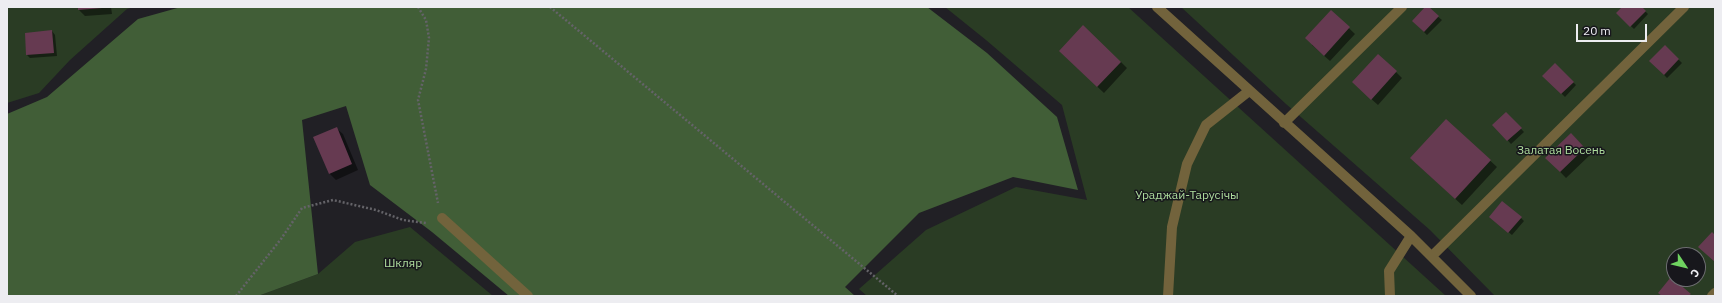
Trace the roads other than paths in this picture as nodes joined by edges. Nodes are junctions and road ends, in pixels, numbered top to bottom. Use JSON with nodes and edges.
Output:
{"nodes":[{"id":1,"x":1157,"y":7,"type":"edge"},
{"id":2,"x":1402,"y":7,"type":"edge"},
{"id":3,"x":1684,"y":7,"type":"edge"},
{"id":4,"x":1249,"y":91,"type":"junction"},
{"id":5,"x":1284,"y":123,"type":"junction"},
{"id":6,"x":442,"y":218,"type":"road end"},
{"id":7,"x":1411,"y":236,"type":"junction"},
{"id":8,"x":1432,"y":256,"type":"junction"},
{"id":9,"x":1715,"y":292,"type":"edge"},
{"id":10,"x":528,"y":296,"type":"edge"},
{"id":11,"x":1168,"y":296,"type":"edge"},
{"id":12,"x":1390,"y":296,"type":"edge"},
{"id":13,"x":1471,"y":296,"type":"edge"},
{"id":14,"x":1712,"y":296,"type":"edge"}],
"edges":[{"from":1,"to":4,"type":"street"},
{"from":2,"to":5,"type":"street"},
{"from":3,"to":8,"type":"street"},
{"from":4,"to":5,"type":"street"},
{"from":4,"to":11,"type":"street"},
{"from":5,"to":7,"type":"street"},
{"from":6,"to":10,"type":"street"},
{"from":7,"to":8,"type":"street"},
{"from":7,"to":12,"type":"street"},
{"from":8,"to":13,"type":"street"},
{"from":9,"to":14,"type":"street"}]}
